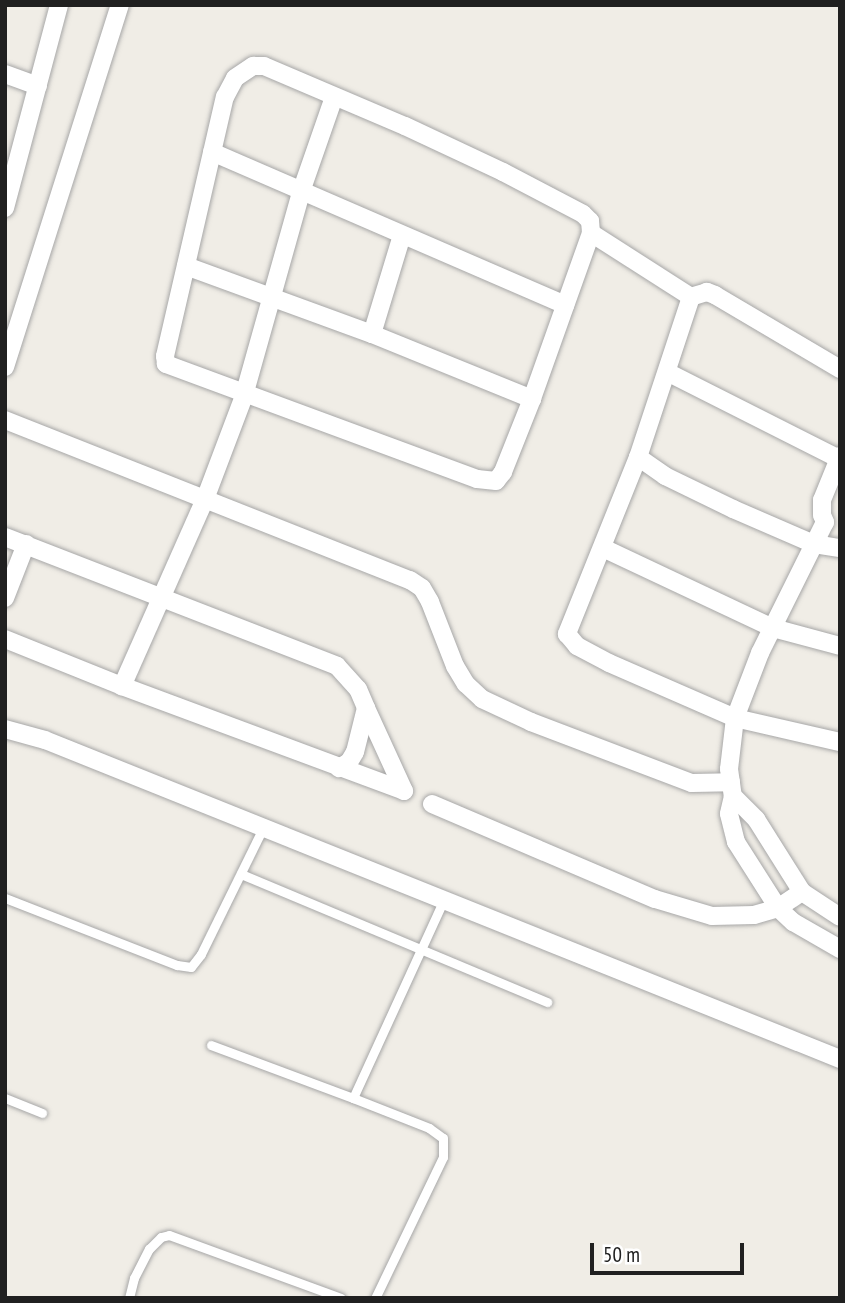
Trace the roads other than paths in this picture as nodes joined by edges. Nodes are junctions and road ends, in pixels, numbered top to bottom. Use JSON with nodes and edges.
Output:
{"nodes":[{"id":1,"x":59,"y":5,"type":"edge"},
{"id":2,"x":120,"y":5,"type":"edge"},
{"id":3,"x":5,"y":74,"type":"edge"},
{"id":4,"x":38,"y":86,"type":"junction"},
{"id":5,"x":334,"y":97,"type":"junction"},
{"id":6,"x":212,"y":152,"type":"junction"},
{"id":7,"x":302,"y":189,"type":"junction"},
{"id":8,"x":5,"y":208,"type":"edge"},
{"id":9,"x":592,"y":233,"type":"junction"},
{"id":10,"x":402,"y":234,"type":"junction"},
{"id":11,"x":186,"y":266,"type":"junction"},
{"id":12,"x":270,"y":297,"type":"junction"},
{"id":13,"x":691,"y":297,"type":"junction"},
{"id":14,"x":565,"y":305,"type":"junction"},
{"id":15,"x":372,"y":334,"type":"junction"},
{"id":16,"x":5,"y":367,"type":"edge"},
{"id":17,"x":840,"y":369,"type":"edge"},
{"id":18,"x":667,"y":372,"type":"junction"},
{"id":19,"x":244,"y":396,"type":"junction"},
{"id":20,"x":532,"y":399,"type":"junction"},
{"id":21,"x":5,"y":420,"type":"edge"},
{"id":22,"x":638,"y":457,"type":"junction"},
{"id":23,"x":839,"y":458,"type":"edge"},
{"id":24,"x":205,"y":499,"type":"junction"},
{"id":25,"x":832,"y":519,"type":"edge"},
{"id":26,"x":5,"y":537,"type":"edge"},
{"id":27,"x":26,"y":544,"type":"junction"},
{"id":28,"x":814,"y":544,"type":"junction"},
{"id":29,"x":603,"y":548,"type":"junction"},
{"id":30,"x":840,"y":548,"type":"edge"},
{"id":31,"x":5,"y":598,"type":"edge"},
{"id":32,"x":161,"y":599,"type":"junction"},
{"id":33,"x":773,"y":628,"type":"junction"},
{"id":34,"x":5,"y":639,"type":"edge"},
{"id":35,"x":840,"y":646,"type":"edge"},
{"id":36,"x":122,"y":686,"type":"junction"},
{"id":37,"x":366,"y":708,"type":"junction"},
{"id":38,"x":735,"y":718,"type":"junction"},
{"id":39,"x":5,"y":729,"type":"edge"},
{"id":40,"x":840,"y":743,"type":"edge"},
{"id":41,"x":339,"y":768,"type":"junction"},
{"id":42,"x":732,"y":789,"type":"junction"},
{"id":43,"x":432,"y":804,"type":"dead end"},
{"id":44,"x":263,"y":828,"type":"junction"},
{"id":45,"x":241,"y":874,"type":"junction"},
{"id":46,"x":802,"y":892,"type":"junction"},
{"id":47,"x":5,"y":898,"type":"edge"},
{"id":48,"x":444,"y":899,"type":"junction"},
{"id":49,"x":778,"y":908,"type":"junction"},
{"id":50,"x":840,"y":917,"type":"edge"},
{"id":51,"x":420,"y":948,"type":"junction"},
{"id":52,"x":840,"y":949,"type":"edge"},
{"id":53,"x":547,"y":1002,"type":"dead end"},
{"id":54,"x":211,"y":1045,"type":"dead end"},
{"id":55,"x":840,"y":1059,"type":"edge"},
{"id":56,"x":5,"y":1098,"type":"edge"},
{"id":57,"x":353,"y":1098,"type":"junction"},
{"id":58,"x":42,"y":1113,"type":"dead end"},
{"id":59,"x":129,"y":1298,"type":"edge"},
{"id":60,"x":341,"y":1298,"type":"edge"},
{"id":61,"x":375,"y":1298,"type":"edge"}],
"edges":[{"from":1,"to":4,"type":"street"},
{"from":2,"to":16,"type":"street"},
{"from":3,"to":4,"type":"street"},
{"from":4,"to":8,"type":"street"},
{"from":5,"to":6,"type":"street"},
{"from":5,"to":7,"type":"street"},
{"from":5,"to":9,"type":"street"},
{"from":6,"to":7,"type":"street"},
{"from":6,"to":11,"type":"street"},
{"from":7,"to":10,"type":"street"},
{"from":7,"to":12,"type":"street"},
{"from":9,"to":13,"type":"street"},
{"from":9,"to":14,"type":"street"},
{"from":10,"to":14,"type":"street"},
{"from":10,"to":15,"type":"street"},
{"from":11,"to":12,"type":"street"},
{"from":11,"to":19,"type":"street"},
{"from":12,"to":15,"type":"street"},
{"from":12,"to":19,"type":"street"},
{"from":13,"to":17,"type":"street"},
{"from":13,"to":18,"type":"street"},
{"from":14,"to":20,"type":"street"},
{"from":15,"to":20,"type":"street"},
{"from":18,"to":22,"type":"street"},
{"from":18,"to":23,"type":"street"},
{"from":19,"to":20,"type":"street"},
{"from":19,"to":24,"type":"street"},
{"from":21,"to":24,"type":"street"},
{"from":22,"to":28,"type":"street"},
{"from":22,"to":29,"type":"street"},
{"from":23,"to":25,"type":"street"},
{"from":24,"to":32,"type":"street"},
{"from":24,"to":42,"type":"street"},
{"from":25,"to":28,"type":"street"},
{"from":26,"to":27,"type":"street"},
{"from":27,"to":31,"type":"street"},
{"from":27,"to":32,"type":"street"},
{"from":28,"to":30,"type":"street"},
{"from":28,"to":33,"type":"street"},
{"from":29,"to":33,"type":"street"},
{"from":29,"to":38,"type":"street"},
{"from":32,"to":36,"type":"street"},
{"from":32,"to":37,"type":"street"},
{"from":33,"to":35,"type":"street"},
{"from":33,"to":38,"type":"street"},
{"from":34,"to":36,"type":"street"},
{"from":36,"to":41,"type":"street"},
{"from":37,"to":41,"type":"street"},
{"from":37,"to":41,"type":"street"},
{"from":38,"to":40,"type":"street"},
{"from":38,"to":42,"type":"street"},
{"from":39,"to":44,"type":"street"},
{"from":42,"to":46,"type":"street"},
{"from":42,"to":49,"type":"street"},
{"from":43,"to":49,"type":"street"},
{"from":44,"to":45,"type":"lane"},
{"from":44,"to":48,"type":"street"},
{"from":45,"to":47,"type":"lane"},
{"from":45,"to":51,"type":"lane"},
{"from":46,"to":49,"type":"street"},
{"from":46,"to":50,"type":"street"},
{"from":48,"to":51,"type":"lane"},
{"from":48,"to":55,"type":"street"},
{"from":49,"to":52,"type":"street"},
{"from":51,"to":53,"type":"lane"},
{"from":51,"to":57,"type":"lane"},
{"from":54,"to":57,"type":"lane"},
{"from":56,"to":58,"type":"lane"},
{"from":57,"to":61,"type":"lane"},
{"from":59,"to":60,"type":"lane"}]}
